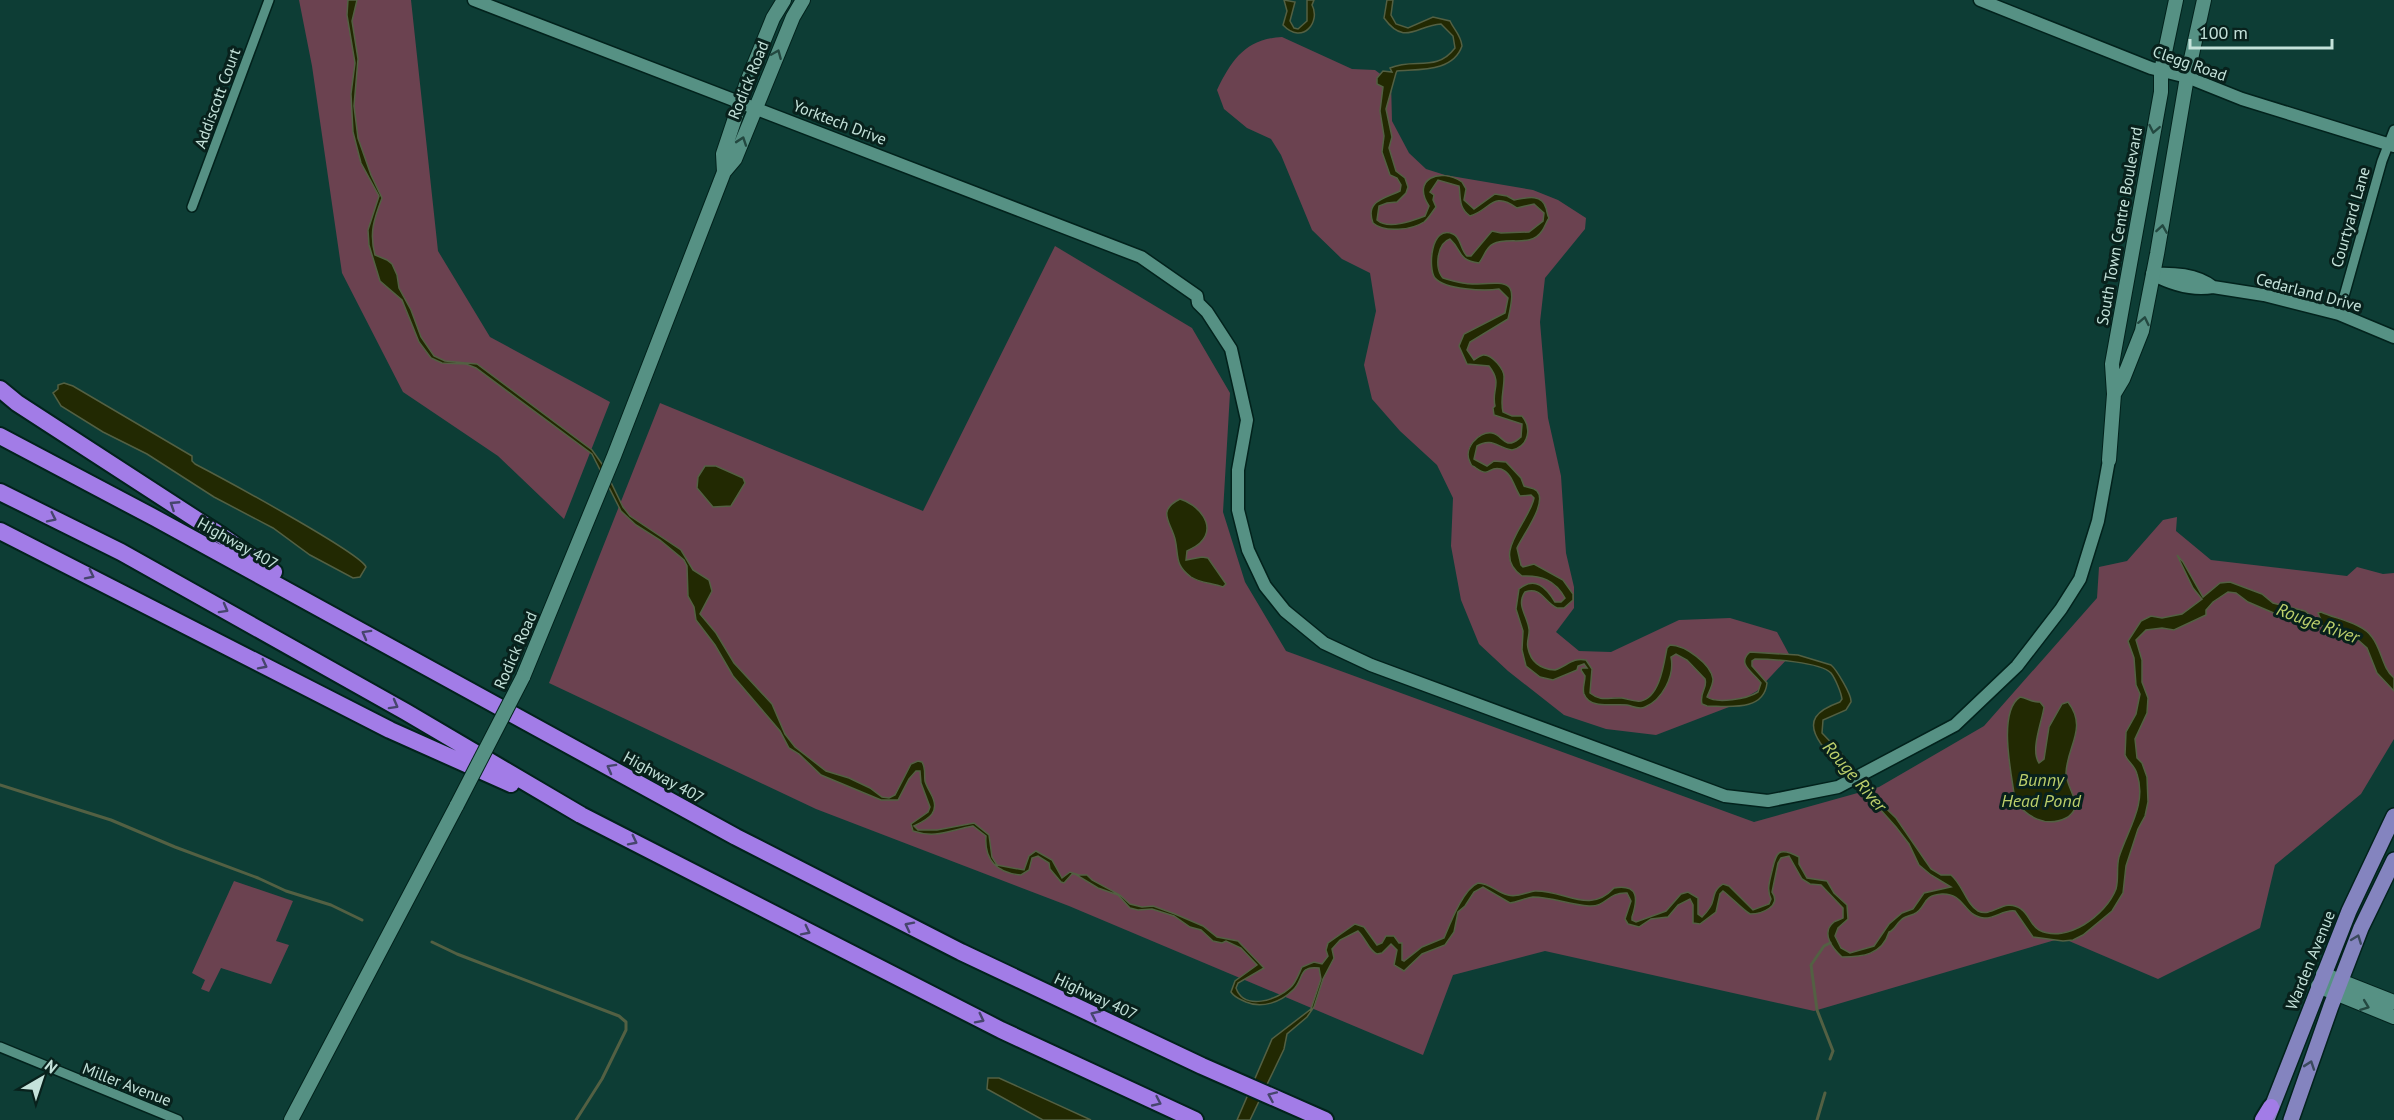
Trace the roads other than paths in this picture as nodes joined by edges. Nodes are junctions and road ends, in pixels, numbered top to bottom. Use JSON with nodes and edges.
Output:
{"nodes":[{"id":1,"x":270,"y":0,"type":"edge"},
{"id":2,"x":474,"y":0,"type":"edge"},
{"id":3,"x":784,"y":0,"type":"edge"},
{"id":4,"x":803,"y":0,"type":"edge"},
{"id":5,"x":1980,"y":0,"type":"edge"},
{"id":6,"x":2176,"y":0,"type":"edge"},
{"id":7,"x":2204,"y":0,"type":"edge"},
{"id":8,"x":2161,"y":71,"type":"junction"},
{"id":9,"x":2187,"y":77,"type":"junction"},
{"id":10,"x":741,"y":103,"type":"junction"},
{"id":11,"x":754,"y":108,"type":"junction"},
{"id":12,"x":2394,"y":129,"type":"edge"},
{"id":13,"x":2391,"y":145,"type":"edge"},
{"id":14,"x":724,"y":172,"type":"junction"},
{"id":15,"x":192,"y":207,"type":"dead end"},
{"id":16,"x":2131,"y":268,"type":"junction"},
{"id":17,"x":2152,"y":274,"type":"junction"},
{"id":18,"x":2339,"y":314,"type":"junction"},
{"id":19,"x":2394,"y":337,"type":"edge"},
{"id":20,"x":2115,"y":343,"type":"junction"},
{"id":21,"x":2136,"y":345,"type":"junction"},
{"id":22,"x":0,"y":389,"type":"edge"},
{"id":23,"x":2114,"y":394,"type":"junction"},
{"id":24,"x":0,"y":436,"type":"edge"},
{"id":25,"x":2109,"y":460,"type":"joint"},
{"id":26,"x":0,"y":492,"type":"edge"},
{"id":27,"x":0,"y":531,"type":"edge"},
{"id":28,"x":343,"y":621,"type":"junction"},
{"id":29,"x":581,"y":814,"type":"junction"},
{"id":30,"x":2394,"y":816,"type":"edge"},
{"id":31,"x":2394,"y":860,"type":"edge"},
{"id":32,"x":2320,"y":980,"type":"junction"},
{"id":33,"x":2338,"y":988,"type":"junction"},
{"id":34,"x":2394,"y":1002,"type":"edge"},
{"id":35,"x":2394,"y":1017,"type":"edge"},
{"id":36,"x":0,"y":1047,"type":"edge"},
{"id":37,"x":2267,"y":1116,"type":"edge"},
{"id":38,"x":178,"y":1120,"type":"edge"},
{"id":39,"x":291,"y":1120,"type":"edge"},
{"id":40,"x":1196,"y":1120,"type":"edge"},
{"id":41,"x":1325,"y":1120,"type":"edge"},
{"id":42,"x":2291,"y":1120,"type":"edge"}],
"edges":[{"from":1,"to":15,"type":"street","name":"Addiscott Court"},
{"from":2,"to":10,"type":"street","name":"Yorktech Drive"},
{"from":3,"to":10,"type":"main road","name":"Rodick Road"},
{"from":11,"to":4,"type":"main road","name":"Rodick Road","one_way":true},
{"from":5,"to":8,"type":"street","name":"Clegg Road"},
{"from":6,"to":8,"type":"main road","name":"South Town Centre Boulevard"},
{"from":7,"to":9,"type":"main road"},
{"from":8,"to":9,"type":"street","name":"Clegg Road"},
{"from":8,"to":16,"type":"main road","name":"South Town Centre Boulevard","one_way":true},
{"from":9,"to":13,"type":"street","name":"Clegg Road"},
{"from":17,"to":9,"type":"main road","one_way":true},
{"from":10,"to":11,"type":"street","name":"Yorktech Drive"},
{"from":10,"to":14,"type":"main road","name":"Rodick Road"},
{"from":14,"to":11,"type":"main road","name":"Rodick Road","one_way":true},
{"from":11,"to":25,"type":"street","name":"Yorktech Drive"},
{"from":12,"to":13,"type":"street","name":"Courtyard Lane"},
{"from":13,"to":18,"type":"street","name":"Courtyard Lane"},
{"from":14,"to":39,"type":"main road","name":"Rodick Road","bridge":true},
{"from":16,"to":17,"type":"main road","name":"Cedarland Drive"},
{"from":16,"to":20,"type":"main road","name":"South Town Centre Boulevard"},
{"from":17,"to":18,"type":"street","name":"Cedarland Drive"},
{"from":21,"to":17,"type":"main road","one_way":true},
{"from":18,"to":19,"type":"street","name":"Cedarland Drive"},
{"from":20,"to":21,"type":"main road"},
{"from":20,"to":23,"type":"main road","name":"South Town Centre Boulevard"},
{"from":21,"to":23,"type":"main road"},
{"from":28,"to":22,"type":"highway","one_way":true},
{"from":23,"to":25,"type":"main road","name":"South Town Centre Boulevard"},
{"from":24,"to":28,"type":"highway","name":"Highway 407"},
{"from":26,"to":29,"type":"highway","one_way":true},
{"from":27,"to":29,"type":"highway","one_way":true},
{"from":41,"to":28,"type":"highway","name":"Highway 407","one_way":true},
{"from":29,"to":40,"type":"highway","one_way":true},
{"from":30,"to":32,"type":"main road","name":"Warden Avenue"},
{"from":33,"to":31,"type":"main road","one_way":true},
{"from":32,"to":33,"type":"main road"},
{"from":32,"to":37,"type":"main road","name":"Warden Avenue"},
{"from":33,"to":34,"type":"main road"},
{"from":33,"to":35,"type":"main road","one_way":true},
{"from":42,"to":33,"type":"main road","one_way":true},
{"from":36,"to":38,"type":"street","name":"Miller Avenue"}]}
